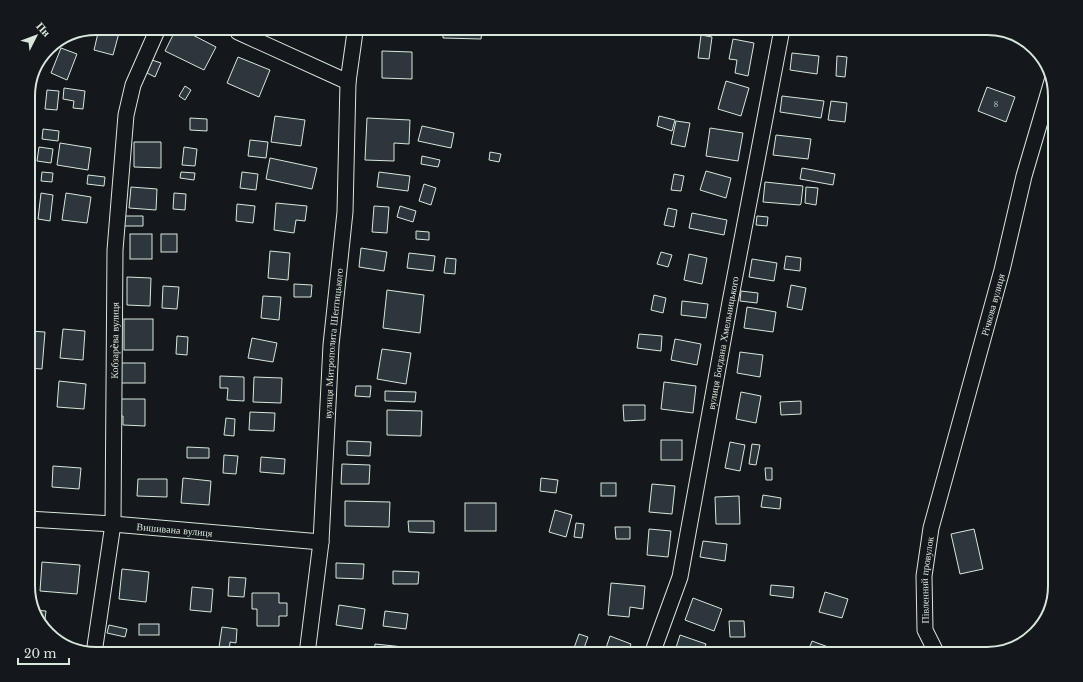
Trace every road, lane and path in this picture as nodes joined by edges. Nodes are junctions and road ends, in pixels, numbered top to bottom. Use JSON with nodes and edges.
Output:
{"nodes":[{"id":1,"x":155,"y":35,"type":"edge"},
{"id":2,"x":245,"y":35,"type":"edge"},
{"id":3,"x":355,"y":35,"type":"edge"},
{"id":4,"x":781,"y":35,"type":"edge"},
{"id":5,"x":348,"y":82,"type":"junction"},
{"id":6,"x":1048,"y":95,"type":"edge"},
{"id":7,"x":35,"y":519,"type":"edge"},
{"id":8,"x":113,"y":524,"type":"junction"},
{"id":9,"x":931,"y":528,"type":"joint"},
{"id":10,"x":321,"y":542,"type":"junction"},
{"id":11,"x":95,"y":647,"type":"edge"},
{"id":12,"x":309,"y":647,"type":"edge"},
{"id":13,"x":655,"y":647,"type":"edge"},
{"id":14,"x":934,"y":647,"type":"edge"}],
"edges":[{"from":1,"to":8,"type":"street","name":"Кобзарèва вулиця"},
{"from":2,"to":5,"type":"street"},
{"from":3,"to":5,"type":"street","name":"вулиця Митрополита Шептицького"},
{"from":4,"to":13,"type":"street","name":"вулиця Богдана Хмельницького"},
{"from":5,"to":10,"type":"street","name":"вулиця Митрополита Шептицького"},
{"from":6,"to":9,"type":"street","name":"Річкова вулиця"},
{"from":7,"to":8,"type":"street","name":"Вишивана вулиця"},
{"from":8,"to":10,"type":"street","name":"Вишивана вулиця"},
{"from":8,"to":11,"type":"street","name":"Кобзарèва вулиця"},
{"from":9,"to":14,"type":"street","name":"Півленний провулок"},
{"from":10,"to":12,"type":"street","name":"вулиця Митрополита Шептицького"}]}
